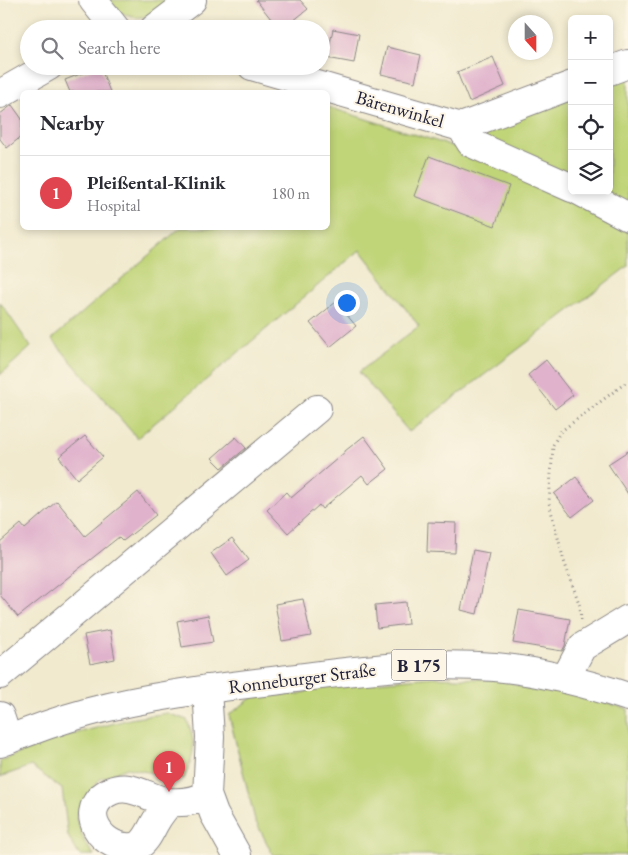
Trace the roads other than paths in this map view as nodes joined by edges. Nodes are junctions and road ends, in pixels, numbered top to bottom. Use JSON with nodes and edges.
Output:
{"nodes":[{"id":1,"x":92,"y":0,"type":"edge"},
{"id":2,"x":192,"y":0,"type":"edge"},
{"id":3,"x":109,"y":20,"type":"edge"},
{"id":4,"x":166,"y":20,"type":"edge"},
{"id":5,"x":628,"y":64,"type":"edge"},
{"id":6,"x":613,"y":70,"type":"edge"},
{"id":7,"x":33,"y":75,"type":"edge"},
{"id":8,"x":283,"y":75,"type":"edge"},
{"id":9,"x":568,"y":87,"type":"edge"},
{"id":10,"x":0,"y":94,"type":"edge"},
{"id":11,"x":461,"y":127,"type":"junction"},
{"id":12,"x":568,"y":186,"type":"edge"},
{"id":13,"x":586,"y":195,"type":"edge"},
{"id":14,"x":628,"y":217,"type":"edge"},
{"id":15,"x":317,"y":408,"type":"dead end"},
{"id":16,"x":628,"y":619,"type":"edge"},
{"id":17,"x":0,"y":675,"type":"edge"},
{"id":18,"x":565,"y":679,"type":"junction"},
{"id":19,"x":208,"y":690,"type":"junction"},
{"id":20,"x":628,"y":697,"type":"edge"},
{"id":21,"x":3,"y":733,"type":"edge"},
{"id":22,"x":207,"y":795,"type":"junction"},
{"id":23,"x":170,"y":802,"type":"junction"},
{"id":24,"x":121,"y":853,"type":"edge"},
{"id":25,"x":237,"y":855,"type":"edge"}],
"edges":[{"from":1,"to":3,"type":"street"},
{"from":2,"to":4,"type":"street"},
{"from":5,"to":6,"type":"street"},
{"from":7,"to":10,"type":"street"},
{"from":8,"to":11,"type":"street","name":"Bärenwinkel"},
{"from":9,"to":11,"type":"street","name":"Bärenwinkel"},
{"from":11,"to":12,"type":"street","name":"Bärenwinkel"},
{"from":13,"to":14,"type":"street"},
{"from":15,"to":17,"type":"street"},
{"from":16,"to":18,"type":"street"},
{"from":18,"to":19,"type":"street","name":"Ronneburger Straße","number":"B 175"},
{"from":18,"to":20,"type":"street","name":"Ronneburger Straße","number":"B 175"},
{"from":19,"to":21,"type":"street","name":"Ronneburger Straße","number":"B 175"},
{"from":19,"to":22,"type":"street"},
{"from":22,"to":23,"type":"street"},
{"from":22,"to":25,"type":"street"},
{"from":23,"to":24,"type":"street"},
{"from":23,"to":24,"type":"street"}]}
